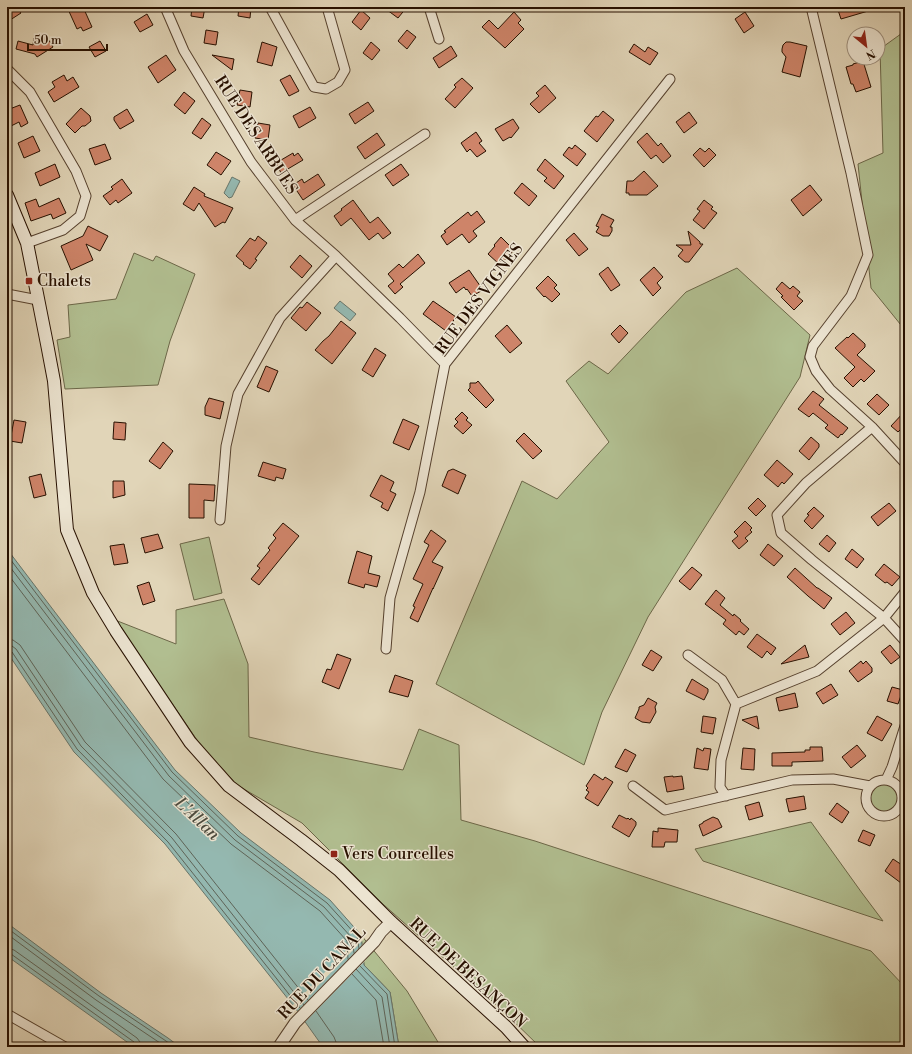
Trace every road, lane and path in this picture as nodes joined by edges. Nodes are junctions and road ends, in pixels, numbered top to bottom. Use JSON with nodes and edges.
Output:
{"nodes":[{"id":1,"x":165,"y":7,"type":"edge"},
{"id":2,"x":270,"y":7,"type":"edge"},
{"id":3,"x":327,"y":7,"type":"edge"},
{"id":4,"x":428,"y":7,"type":"edge"},
{"id":5,"x":811,"y":7,"type":"edge"},
{"id":6,"x":439,"y":39,"type":"dead end"},
{"id":7,"x":8,"y":70,"type":"dead end"},
{"id":8,"x":670,"y":79,"type":"dead end"},
{"id":9,"x":425,"y":134,"type":"dead end"},
{"id":10,"x":7,"y":195,"type":"edge"},
{"id":11,"x":295,"y":220,"type":"junction"},
{"id":12,"x":27,"y":243,"type":"junction"},
{"id":13,"x":336,"y":256,"type":"junction"},
{"id":14,"x":7,"y":294,"type":"edge"},
{"id":15,"x":38,"y":300,"type":"junction"},
{"id":16,"x":445,"y":364,"type":"junction"},
{"id":17,"x":872,"y":427,"type":"junction"},
{"id":18,"x":905,"y":463,"type":"edge"},
{"id":19,"x":220,"y":520,"type":"dead end"},
{"id":20,"x":905,"y":592,"type":"edge"},
{"id":21,"x":884,"y":618,"type":"junction"},
{"id":22,"x":905,"y":641,"type":"edge"},
{"id":23,"x":386,"y":650,"type":"dead end"},
{"id":24,"x":688,"y":655,"type":"dead end"},
{"id":25,"x":736,"y":704,"type":"junction"},
{"id":26,"x":905,"y":726,"type":"edge"},
{"id":27,"x":886,"y":780,"type":"junction"},
{"id":28,"x":633,"y":786,"type":"dead end"},
{"id":29,"x":870,"y":786,"type":"junction"},
{"id":30,"x":726,"y":796,"type":"junction"},
{"id":31,"x":390,"y":922,"type":"junction"},
{"id":32,"x":7,"y":1014,"type":"edge"},
{"id":33,"x":65,"y":1047,"type":"edge"},
{"id":34,"x":280,"y":1047,"type":"edge"},
{"id":35,"x":524,"y":1047,"type":"edge"}],
"edges":[{"from":1,"to":11,"type":"street","name":"RUE DES ARBUES"},
{"from":2,"to":3,"type":"street"},
{"from":4,"to":6,"type":"street"},
{"from":5,"to":17,"type":"street"},
{"from":7,"to":12,"type":"street"},
{"from":8,"to":16,"type":"street","name":"RUE DES VIGNES"},
{"from":9,"to":11,"type":"street"},
{"from":10,"to":12,"type":"main road","name":"RUE DE BESANÇON"},
{"from":11,"to":13,"type":"street","name":"RUE DES ARBUES"},
{"from":12,"to":15,"type":"main road","name":"RUE DE BESANÇON"},
{"from":13,"to":16,"type":"street","name":"RUE DES ARBUES"},
{"from":13,"to":19,"type":"street"},
{"from":14,"to":15,"type":"street"},
{"from":15,"to":31,"type":"main road","name":"RUE DE BESANÇON"},
{"from":16,"to":23,"type":"street","name":"RUE DES VIGNES"},
{"from":17,"to":18,"type":"street"},
{"from":17,"to":21,"type":"street"},
{"from":20,"to":21,"type":"street"},
{"from":21,"to":22,"type":"street"},
{"from":21,"to":25,"type":"street"},
{"from":24,"to":25,"type":"street"},
{"from":25,"to":30,"type":"street"},
{"from":26,"to":27,"type":"street"},
{"from":27,"to":29,"type":"street"},
{"from":27,"to":29,"type":"street"},
{"from":28,"to":30,"type":"street"},
{"from":29,"to":30,"type":"street"},
{"from":31,"to":34,"type":"street","name":"RUE DU CANAL"},
{"from":31,"to":35,"type":"main road","name":"RUE DE BESANÇON"},
{"from":32,"to":33,"type":"street"}]}
